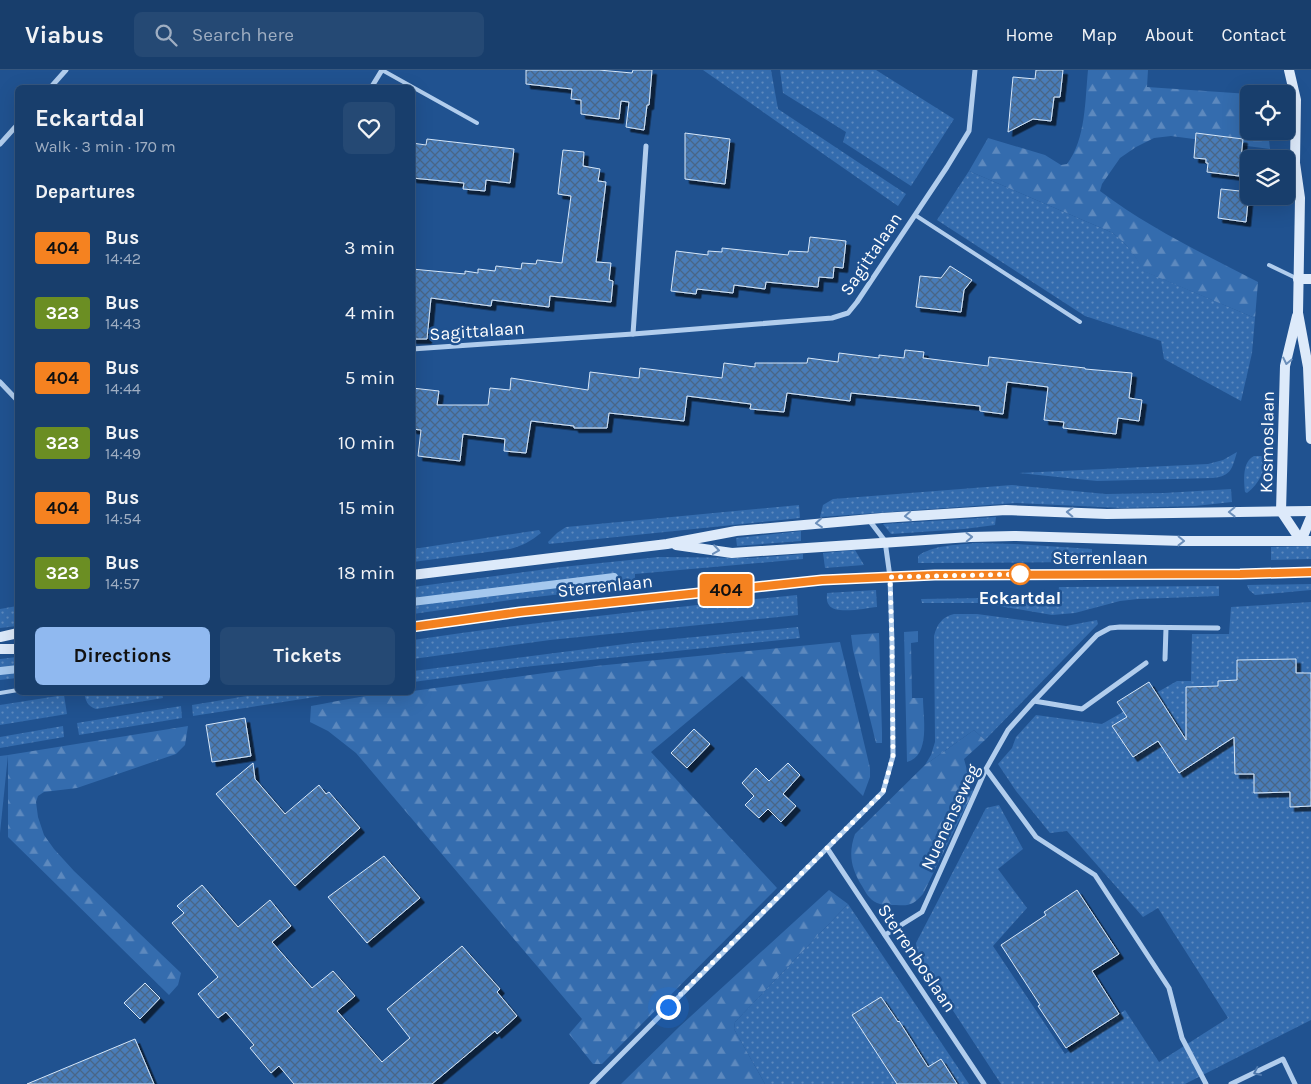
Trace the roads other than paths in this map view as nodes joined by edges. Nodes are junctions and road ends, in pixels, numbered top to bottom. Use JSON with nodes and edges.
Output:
{"nodes":[{"id":1,"x":66,"y":70,"type":"edge"},
{"id":2,"x":382,"y":70,"type":"edge"},
{"id":3,"x":975,"y":70,"type":"edge"},
{"id":4,"x":1289,"y":70,"type":"edge"},
{"id":5,"x":53,"y":85,"type":"edge"},
{"id":6,"x":373,"y":85,"type":"edge"},
{"id":7,"x":409,"y":85,"type":"edge"},
{"id":8,"x":415,"y":88,"type":"edge"},
{"id":9,"x":477,"y":123,"type":"dead end"},
{"id":10,"x":15,"y":127,"type":"edge"},
{"id":11,"x":0,"y":144,"type":"edge"},
{"id":12,"x":646,"y":146,"type":"dead end"},
{"id":13,"x":915,"y":215,"type":"junction"},
{"id":14,"x":1269,"y":265,"type":"dead end"},
{"id":15,"x":1311,"y":279,"type":"edge"},
{"id":16,"x":1298,"y":280,"type":"junction"},
{"id":17,"x":1298,"y":313,"type":"junction"},
{"id":18,"x":1080,"y":322,"type":"dead end"},
{"id":19,"x":633,"y":334,"type":"junction"},
{"id":20,"x":415,"y":349,"type":"edge"},
{"id":21,"x":0,"y":382,"type":"edge"},
{"id":22,"x":15,"y":398,"type":"edge"},
{"id":23,"x":1311,"y":439,"type":"edge"},
{"id":24,"x":1311,"y":511,"type":"edge"},
{"id":25,"x":1281,"y":512,"type":"junction"},
{"id":26,"x":1311,"y":517,"type":"edge"},
{"id":27,"x":868,"y":519,"type":"junction"},
{"id":28,"x":885,"y":541,"type":"junction"},
{"id":29,"x":1306,"y":541,"type":"edge"},
{"id":30,"x":668,"y":544,"type":"junction"},
{"id":31,"x":1311,"y":572,"type":"edge"},
{"id":32,"x":415,"y":575,"type":"edge"},
{"id":33,"x":890,"y":577,"type":"junction"},
{"id":34,"x":415,"y":627,"type":"edge"},
{"id":35,"x":1166,"y":628,"type":"junction"},
{"id":36,"x":1218,"y":628,"type":"dead end"},
{"id":37,"x":15,"y":634,"type":"edge"},
{"id":38,"x":0,"y":637,"type":"edge"},
{"id":39,"x":0,"y":649,"type":"edge"},
{"id":40,"x":15,"y":649,"type":"edge"},
{"id":41,"x":1165,"y":659,"type":"dead end"},
{"id":42,"x":1146,"y":663,"type":"dead end"},
{"id":43,"x":15,"y":690,"type":"edge"},
{"id":44,"x":0,"y":693,"type":"edge"},
{"id":45,"x":1034,"y":701,"type":"junction"},
{"id":46,"x":986,"y":769,"type":"junction"},
{"id":47,"x":827,"y":848,"type":"junction"},
{"id":48,"x":885,"y":935,"type":"junction"},
{"id":49,"x":592,"y":1084,"type":"edge"},
{"id":50,"x":984,"y":1084,"type":"edge"},
{"id":51,"x":1206,"y":1084,"type":"edge"},
{"id":52,"x":1231,"y":1084,"type":"edge"},
{"id":53,"x":1294,"y":1084,"type":"edge"}],
"edges":[{"from":1,"to":5,"type":"street"},
{"from":2,"to":6,"type":"street"},
{"from":2,"to":7,"type":"lane"},
{"from":3,"to":13,"type":"street","name":"Sagittalaan"},
{"from":4,"to":16,"type":"main road","name":"Kosmoslaan"},
{"from":8,"to":9,"type":"lane"},
{"from":10,"to":11,"type":"street"},
{"from":12,"to":19,"type":"street"},
{"from":13,"to":18,"type":"lane"},
{"from":13,"to":19,"type":"street","name":"Sagittalaan"},
{"from":14,"to":16,"type":"lane"},
{"from":15,"to":16,"type":"main road"},
{"from":16,"to":17,"type":"main road","name":"Kosmoslaan"},
{"from":17,"to":23,"type":"main road","name":"Kosmoslaan"},
{"from":17,"to":25,"type":"main road","name":"Kosmoslaan","one_way":true},
{"from":19,"to":20,"type":"street","name":"Sagittalaan"},
{"from":21,"to":22,"type":"street"},
{"from":24,"to":25,"type":"main road","name":"Sterrenlaan"},
{"from":25,"to":27,"type":"main road","name":"Sterrenlaan","one_way":true},
{"from":25,"to":29,"type":"main road","name":"Kosmoslaan"},
{"from":26,"to":29,"type":"main road"},
{"from":27,"to":28,"type":"street"},
{"from":27,"to":30,"type":"main road","name":"Sterrenlaan","one_way":true},
{"from":28,"to":29,"type":"main road","name":"Sterrenlaan","one_way":true},
{"from":30,"to":28,"type":"main road","name":"Sterrenlaan","one_way":true},
{"from":28,"to":33,"type":"street"},
{"from":30,"to":32,"type":"main road","name":"Sterrenlaan"},
{"from":31,"to":33,"type":"lane","name":"Sterrenlaan"},
{"from":33,"to":34,"type":"lane","name":"Sterrenlaan"},
{"from":33,"to":47,"type":"street"},
{"from":35,"to":36,"type":"street","name":"Nuenenseweg"},
{"from":35,"to":41,"type":"street"},
{"from":35,"to":45,"type":"street","name":"Nuenenseweg"},
{"from":37,"to":38,"type":"main road"},
{"from":39,"to":40,"type":"main road"},
{"from":42,"to":45,"type":"street"},
{"from":43,"to":44,"type":"lane"},
{"from":45,"to":46,"type":"street","name":"Nuenenseweg"},
{"from":46,"to":48,"type":"street","name":"Nuenenseweg"},
{"from":46,"to":51,"type":"street"},
{"from":47,"to":48,"type":"street","name":"Sterrenboslaan"},
{"from":47,"to":49,"type":"street"},
{"from":48,"to":50,"type":"street","name":"Sterrenboslaan"},
{"from":53,"to":52,"type":"street","one_way":true}]}
